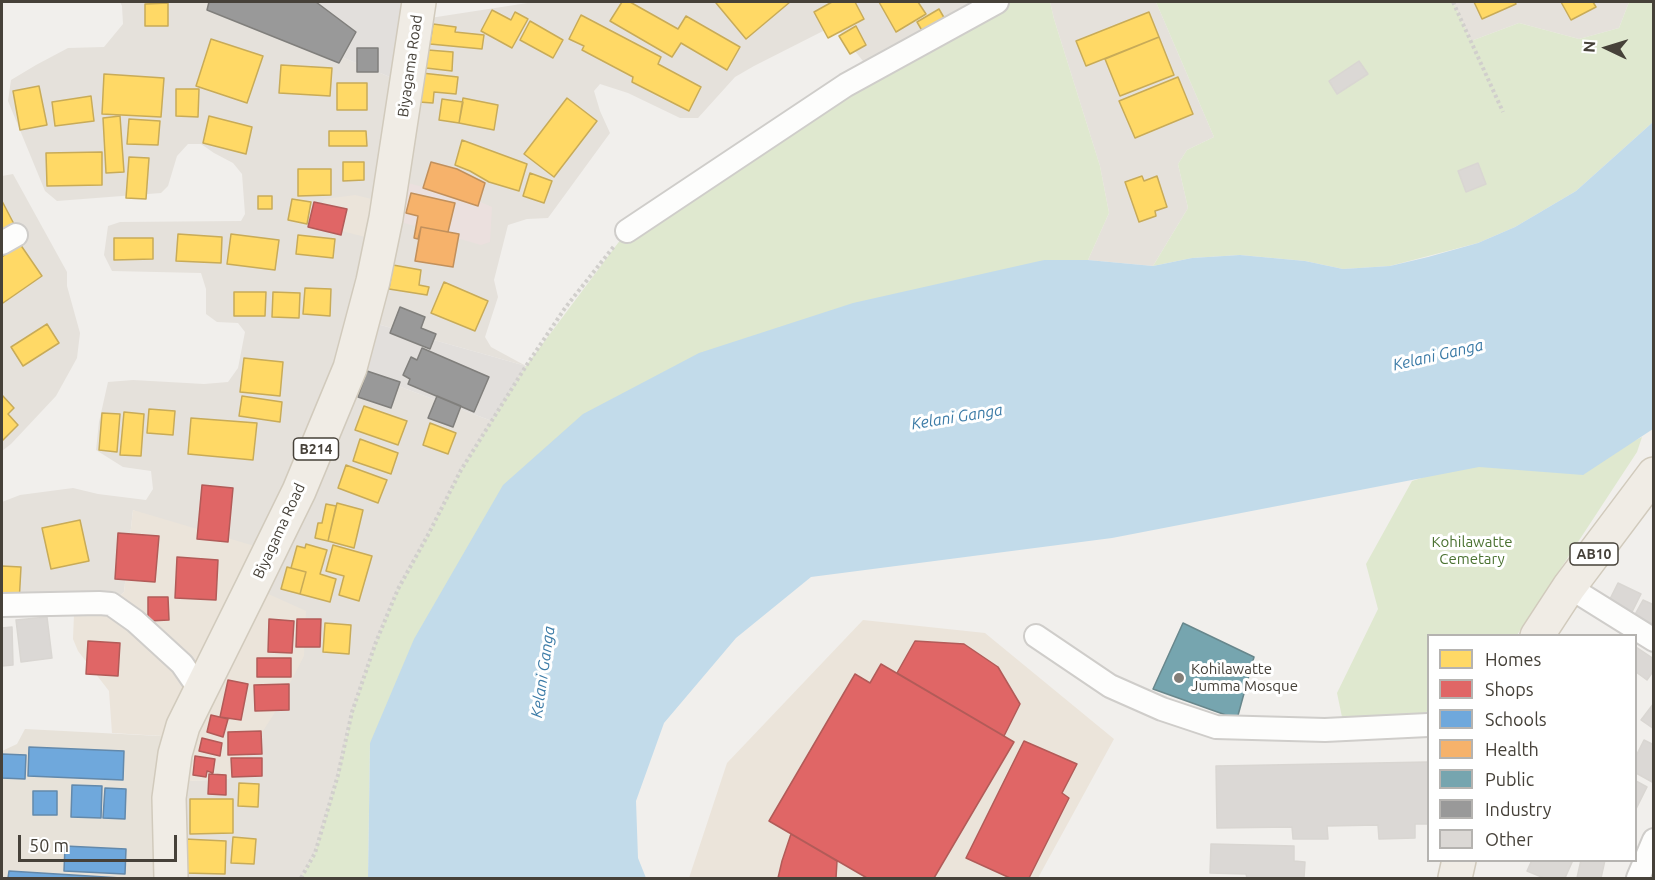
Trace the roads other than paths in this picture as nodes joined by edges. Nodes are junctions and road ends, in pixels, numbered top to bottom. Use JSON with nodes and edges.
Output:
{"nodes":[{"id":1,"x":419,"y":2,"type":"edge"},
{"id":2,"x":997,"y":2,"type":"edge"},
{"id":3,"x":627,"y":231,"type":"road end"},
{"id":4,"x":1653,"y":474,"type":"edge"},
{"id":5,"x":1569,"y":587,"type":"junction"},
{"id":6,"x":2,"y":605,"type":"edge"},
{"id":7,"x":1538,"y":634,"type":"edge"},
{"id":8,"x":1036,"y":636,"type":"dead end"},
{"id":9,"x":1653,"y":640,"type":"edge"},
{"id":10,"x":200,"y":690,"type":"junction"},
{"id":11,"x":1427,"y":725,"type":"edge"},
{"id":12,"x":1653,"y":840,"type":"edge"},
{"id":13,"x":1459,"y":862,"type":"edge"},
{"id":14,"x":171,"y":879,"type":"edge"},
{"id":15,"x":1455,"y":879,"type":"edge"},
{"id":16,"x":1638,"y":879,"type":"edge"}],
"edges":[{"from":1,"to":10,"type":"main road","name":"Biyagama Road","number":"B214"},
{"from":2,"to":3,"type":"street"},
{"from":4,"to":5,"type":"main road","number":"AB10"},
{"from":5,"to":7,"type":"main road","number":"AB10"},
{"from":5,"to":9,"type":"street"},
{"from":6,"to":10,"type":"street"},
{"from":8,"to":11,"type":"street"},
{"from":10,"to":14,"type":"main road","name":"Biyagama Road","number":"B214"},
{"from":12,"to":16,"type":"street"},
{"from":13,"to":15,"type":"main road"}]}
